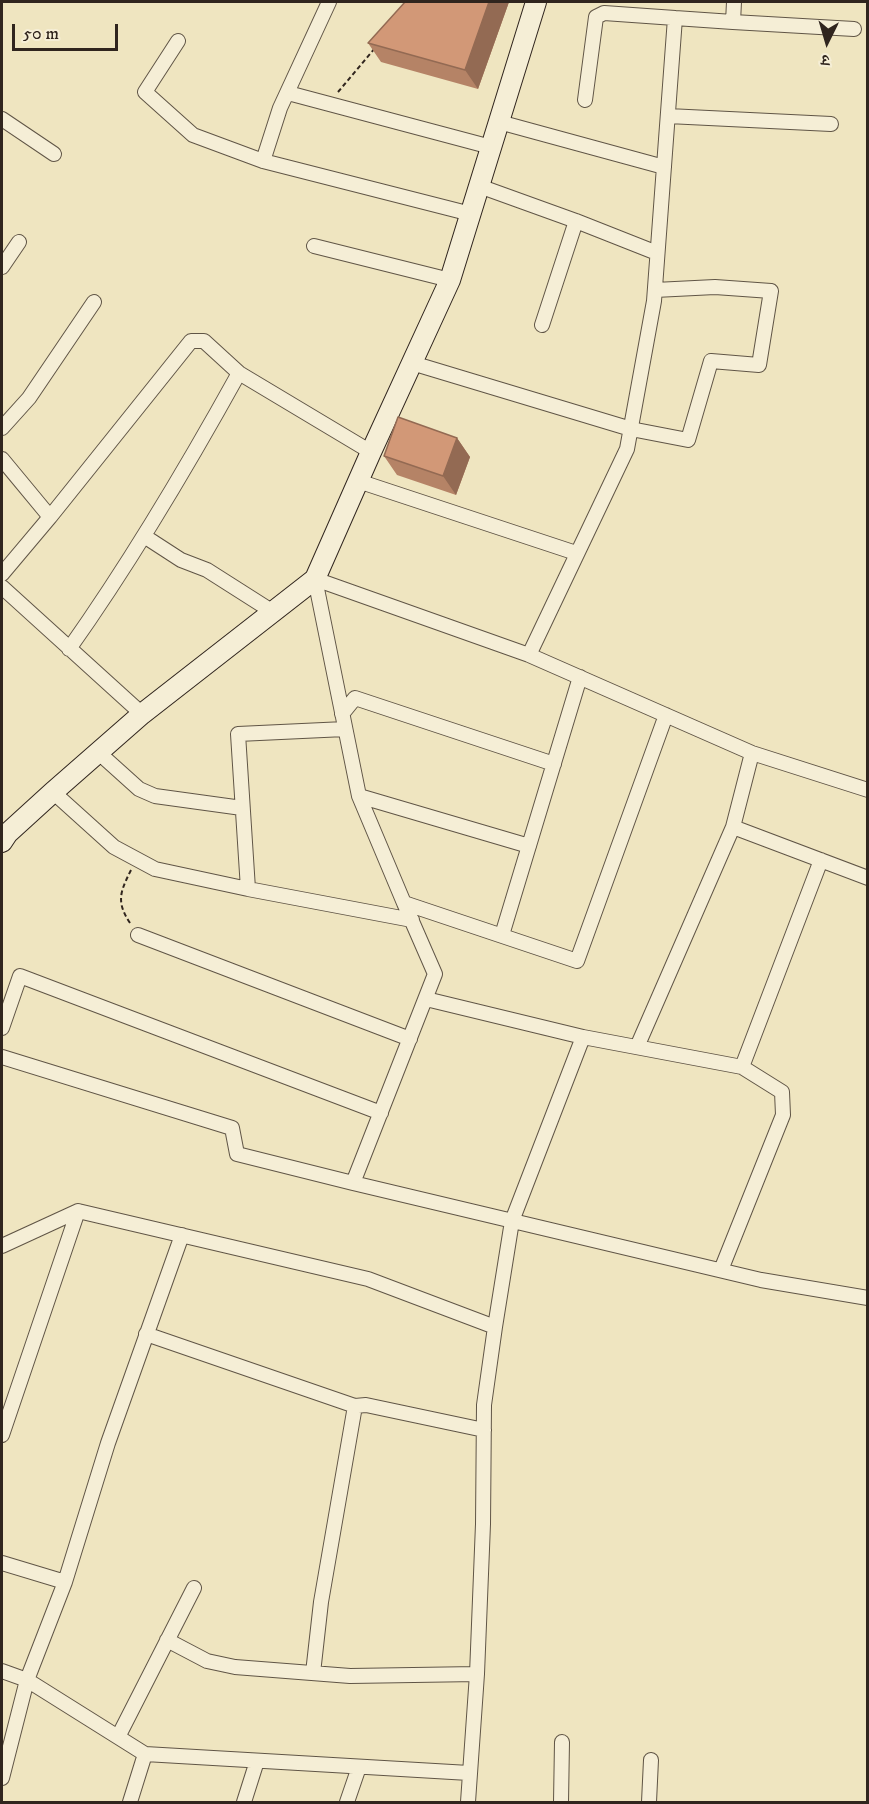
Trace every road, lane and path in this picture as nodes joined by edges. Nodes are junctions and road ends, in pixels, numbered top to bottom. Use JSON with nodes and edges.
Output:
{"nodes":[{"id":1,"x":329,"y":2,"type":"edge"},
{"id":2,"x":536,"y":2,"type":"edge"},
{"id":3,"x":734,"y":2,"type":"edge"},
{"id":4,"x":675,"y":18,"type":"junction"},
{"id":5,"x":733,"y":22,"type":"junction"},
{"id":6,"x":854,"y":29,"type":"dead end"},
{"id":7,"x":178,"y":40,"type":"dead end"},
{"id":8,"x":378,"y":46,"type":"edge"},
{"id":9,"x":288,"y":93,"type":"junction"},
{"id":10,"x":585,"y":99,"type":"dead end"},
{"id":11,"x":332,"y":105,"type":"junction"},
{"id":12,"x":668,"y":116,"type":"junction"},
{"id":13,"x":2,"y":119,"type":"edge"},
{"id":14,"x":500,"y":122,"type":"junction"},
{"id":15,"x":831,"y":124,"type":"dead end"},
{"id":16,"x":491,"y":147,"type":"junction"},
{"id":17,"x":54,"y":154,"type":"dead end"},
{"id":18,"x":264,"y":161,"type":"junction"},
{"id":19,"x":664,"y":167,"type":"junction"},
{"id":20,"x":478,"y":186,"type":"junction"},
{"id":21,"x":471,"y":214,"type":"junction"},
{"id":22,"x":576,"y":221,"type":"junction"},
{"id":23,"x":19,"y":242,"type":"dead end"},
{"id":24,"x":314,"y":246,"type":"dead end"},
{"id":25,"x":657,"y":253,"type":"junction"},
{"id":26,"x":2,"y":267,"type":"edge"},
{"id":27,"x":450,"y":280,"type":"junction"},
{"id":28,"x":655,"y":290,"type":"junction"},
{"id":29,"x":94,"y":302,"type":"dead end"},
{"id":30,"x":542,"y":325,"type":"dead end"},
{"id":31,"x":412,"y":363,"type":"junction"},
{"id":32,"x":239,"y":373,"type":"junction"},
{"id":33,"x":2,"y":428,"type":"edge"},
{"id":34,"x":631,"y":429,"type":"junction"},
{"id":35,"x":371,"y":452,"type":"junction"},
{"id":36,"x":2,"y":459,"type":"edge"},
{"id":37,"x":358,"y":481,"type":"junction"},
{"id":38,"x":50,"y":517,"type":"junction"},
{"id":39,"x":144,"y":536,"type":"junction"},
{"id":40,"x":576,"y":553,"type":"junction"},
{"id":41,"x":2,"y":574,"type":"edge"},
{"id":42,"x":315,"y":579,"type":"junction"},
{"id":43,"x":2,"y":587,"type":"edge"},
{"id":44,"x":273,"y":612,"type":"junction"},
{"id":45,"x":69,"y":649,"type":"junction"},
{"id":46,"x":529,"y":655,"type":"junction"},
{"id":47,"x":580,"y":677,"type":"junction"},
{"id":48,"x":142,"y":714,"type":"junction"},
{"id":49,"x":342,"y":714,"type":"junction"},
{"id":50,"x":666,"y":715,"type":"junction"},
{"id":51,"x":345,"y":729,"type":"junction"},
{"id":52,"x":99,"y":753,"type":"junction"},
{"id":53,"x":752,"y":753,"type":"junction"},
{"id":54,"x":554,"y":764,"type":"junction"},
{"id":55,"x":867,"y":790,"type":"edge"},
{"id":56,"x":53,"y":792,"type":"junction"},
{"id":57,"x":359,"y":796,"type":"junction"},
{"id":58,"x":242,"y":808,"type":"junction"},
{"id":59,"x":733,"y":827,"type":"junction"},
{"id":60,"x":2,"y":842,"type":"edge"},
{"id":61,"x":529,"y":846,"type":"junction"},
{"id":62,"x":137,"y":859,"type":"junction"},
{"id":63,"x":821,"y":860,"type":"junction"},
{"id":64,"x":867,"y":878,"type":"edge"},
{"id":65,"x":248,"y":889,"type":"junction"},
{"id":66,"x":404,"y":903,"type":"junction"},
{"id":67,"x":412,"y":920,"type":"junction"},
{"id":68,"x":138,"y":935,"type":"joint"},
{"id":69,"x":502,"y":935,"type":"junction"},
{"id":70,"x":426,"y":999,"type":"junction"},
{"id":71,"x":2,"y":1028,"type":"edge"},
{"id":72,"x":583,"y":1037,"type":"junction"},
{"id":73,"x":410,"y":1039,"type":"junction"},
{"id":74,"x":637,"y":1047,"type":"junction"},
{"id":75,"x":2,"y":1057,"type":"edge"},
{"id":76,"x":742,"y":1067,"type":"junction"},
{"id":77,"x":381,"y":1113,"type":"junction"},
{"id":78,"x":353,"y":1183,"type":"junction"},
{"id":79,"x":78,"y":1211,"type":"junction"},
{"id":80,"x":512,"y":1221,"type":"junction"},
{"id":81,"x":182,"y":1235,"type":"junction"},
{"id":82,"x":2,"y":1246,"type":"edge"},
{"id":83,"x":722,"y":1270,"type":"junction"},
{"id":84,"x":867,"y":1298,"type":"edge"},
{"id":85,"x":495,"y":1327,"type":"junction"},
{"id":86,"x":146,"y":1334,"type":"junction"},
{"id":87,"x":355,"y":1406,"type":"junction"},
{"id":88,"x":484,"y":1430,"type":"junction"},
{"id":89,"x":2,"y":1435,"type":"edge"},
{"id":90,"x":2,"y":1563,"type":"edge"},
{"id":91,"x":65,"y":1582,"type":"junction"},
{"id":92,"x":194,"y":1588,"type":"dead end"},
{"id":93,"x":167,"y":1640,"type":"junction"},
{"id":94,"x":2,"y":1671,"type":"edge"},
{"id":95,"x":313,"y":1673,"type":"junction"},
{"id":96,"x":477,"y":1674,"type":"junction"},
{"id":97,"x":27,"y":1680,"type":"junction"},
{"id":98,"x":118,"y":1737,"type":"junction"},
{"id":99,"x":562,"y":1742,"type":"dead end"},
{"id":100,"x":145,"y":1754,"type":"junction"},
{"id":101,"x":651,"y":1760,"type":"dead end"},
{"id":102,"x":256,"y":1761,"type":"junction"},
{"id":103,"x":359,"y":1767,"type":"junction"},
{"id":104,"x":470,"y":1773,"type":"junction"},
{"id":105,"x":2,"y":1778,"type":"edge"},
{"id":106,"x":130,"y":1803,"type":"edge"},
{"id":107,"x":244,"y":1803,"type":"edge"},
{"id":108,"x":348,"y":1803,"type":"edge"},
{"id":109,"x":357,"y":1803,"type":"edge"},
{"id":110,"x":468,"y":1803,"type":"edge"},
{"id":111,"x":561,"y":1803,"type":"edge"},
{"id":112,"x":649,"y":1803,"type":"edge"}],
"edges":[{"from":1,"to":9,"type":"street"},
{"from":2,"to":14,"type":"street"},
{"from":3,"to":5,"type":"street"},
{"from":4,"to":5,"type":"street"},
{"from":4,"to":10,"type":"street"},
{"from":4,"to":12,"type":"street"},
{"from":5,"to":6,"type":"street"},
{"from":7,"to":18,"type":"street"},
{"from":8,"to":11,"type":"path"},
{"from":9,"to":11,"type":"street"},
{"from":9,"to":18,"type":"street"},
{"from":11,"to":16,"type":"street"},
{"from":12,"to":15,"type":"street"},
{"from":12,"to":19,"type":"street"},
{"from":13,"to":17,"type":"street"},
{"from":14,"to":16,"type":"street"},
{"from":14,"to":19,"type":"street"},
{"from":16,"to":20,"type":"street"},
{"from":18,"to":21,"type":"street"},
{"from":19,"to":25,"type":"street"},
{"from":20,"to":21,"type":"street"},
{"from":20,"to":22,"type":"street"},
{"from":21,"to":27,"type":"street"},
{"from":22,"to":25,"type":"street"},
{"from":22,"to":30,"type":"street"},
{"from":23,"to":26,"type":"street"},
{"from":24,"to":27,"type":"street"},
{"from":25,"to":28,"type":"street"},
{"from":27,"to":31,"type":"street"},
{"from":28,"to":34,"type":"street"},
{"from":28,"to":34,"type":"street"},
{"from":29,"to":33,"type":"street"},
{"from":31,"to":34,"type":"street"},
{"from":31,"to":35,"type":"street"},
{"from":32,"to":35,"type":"street"},
{"from":32,"to":38,"type":"street"},
{"from":32,"to":39,"type":"street"},
{"from":34,"to":40,"type":"street"},
{"from":35,"to":37,"type":"street"},
{"from":36,"to":38,"type":"street"},
{"from":37,"to":40,"type":"street"},
{"from":37,"to":42,"type":"street"},
{"from":38,"to":41,"type":"street"},
{"from":39,"to":44,"type":"street"},
{"from":39,"to":45,"type":"street"},
{"from":40,"to":46,"type":"street"},
{"from":42,"to":44,"type":"street"},
{"from":42,"to":46,"type":"street"},
{"from":42,"to":49,"type":"street"},
{"from":43,"to":45,"type":"street"},
{"from":44,"to":48,"type":"street"},
{"from":45,"to":48,"type":"street"},
{"from":46,"to":47,"type":"street"},
{"from":47,"to":50,"type":"street"},
{"from":47,"to":54,"type":"street"},
{"from":48,"to":52,"type":"street"},
{"from":49,"to":51,"type":"street"},
{"from":49,"to":54,"type":"street"},
{"from":50,"to":53,"type":"street"},
{"from":50,"to":69,"type":"street"},
{"from":51,"to":57,"type":"street"},
{"from":51,"to":58,"type":"street"},
{"from":52,"to":56,"type":"street"},
{"from":52,"to":58,"type":"street"},
{"from":53,"to":55,"type":"street"},
{"from":53,"to":59,"type":"street"},
{"from":54,"to":61,"type":"street"},
{"from":56,"to":60,"type":"street"},
{"from":56,"to":62,"type":"street"},
{"from":57,"to":61,"type":"street"},
{"from":57,"to":66,"type":"street"},
{"from":58,"to":65,"type":"street"},
{"from":59,"to":63,"type":"street"},
{"from":59,"to":74,"type":"street"},
{"from":61,"to":69,"type":"street"},
{"from":62,"to":65,"type":"street"},
{"from":62,"to":68,"type":"path"},
{"from":63,"to":64,"type":"street"},
{"from":63,"to":76,"type":"street"},
{"from":65,"to":67,"type":"street"},
{"from":66,"to":67,"type":"street"},
{"from":66,"to":69,"type":"street"},
{"from":67,"to":70,"type":"street"},
{"from":68,"to":73,"type":"street"},
{"from":70,"to":72,"type":"street"},
{"from":70,"to":73,"type":"street"},
{"from":71,"to":77,"type":"street"},
{"from":72,"to":74,"type":"street"},
{"from":72,"to":80,"type":"street"},
{"from":73,"to":77,"type":"street"},
{"from":74,"to":76,"type":"street"},
{"from":75,"to":78,"type":"street"},
{"from":76,"to":83,"type":"street"},
{"from":77,"to":78,"type":"street"},
{"from":78,"to":80,"type":"street"},
{"from":79,"to":81,"type":"street"},
{"from":79,"to":82,"type":"street"},
{"from":79,"to":89,"type":"street"},
{"from":80,"to":83,"type":"street"},
{"from":80,"to":85,"type":"street"},
{"from":81,"to":85,"type":"street"},
{"from":81,"to":86,"type":"street"},
{"from":83,"to":84,"type":"street"},
{"from":85,"to":88,"type":"street"},
{"from":86,"to":87,"type":"street"},
{"from":86,"to":91,"type":"street"},
{"from":87,"to":88,"type":"street"},
{"from":87,"to":95,"type":"street"},
{"from":88,"to":96,"type":"street"},
{"from":90,"to":91,"type":"street"},
{"from":91,"to":97,"type":"street"},
{"from":92,"to":93,"type":"street"},
{"from":93,"to":95,"type":"street"},
{"from":93,"to":98,"type":"street"},
{"from":94,"to":97,"type":"street"},
{"from":95,"to":96,"type":"street"},
{"from":96,"to":104,"type":"street"},
{"from":97,"to":98,"type":"street"},
{"from":97,"to":105,"type":"street"},
{"from":98,"to":100,"type":"street"},
{"from":99,"to":111,"type":"street"},
{"from":100,"to":102,"type":"street"},
{"from":100,"to":106,"type":"street"},
{"from":101,"to":112,"type":"street"},
{"from":102,"to":103,"type":"street"},
{"from":102,"to":107,"type":"street"},
{"from":103,"to":104,"type":"street"},
{"from":103,"to":108,"type":"street"},
{"from":103,"to":109,"type":"street"},
{"from":104,"to":110,"type":"street"}]}
